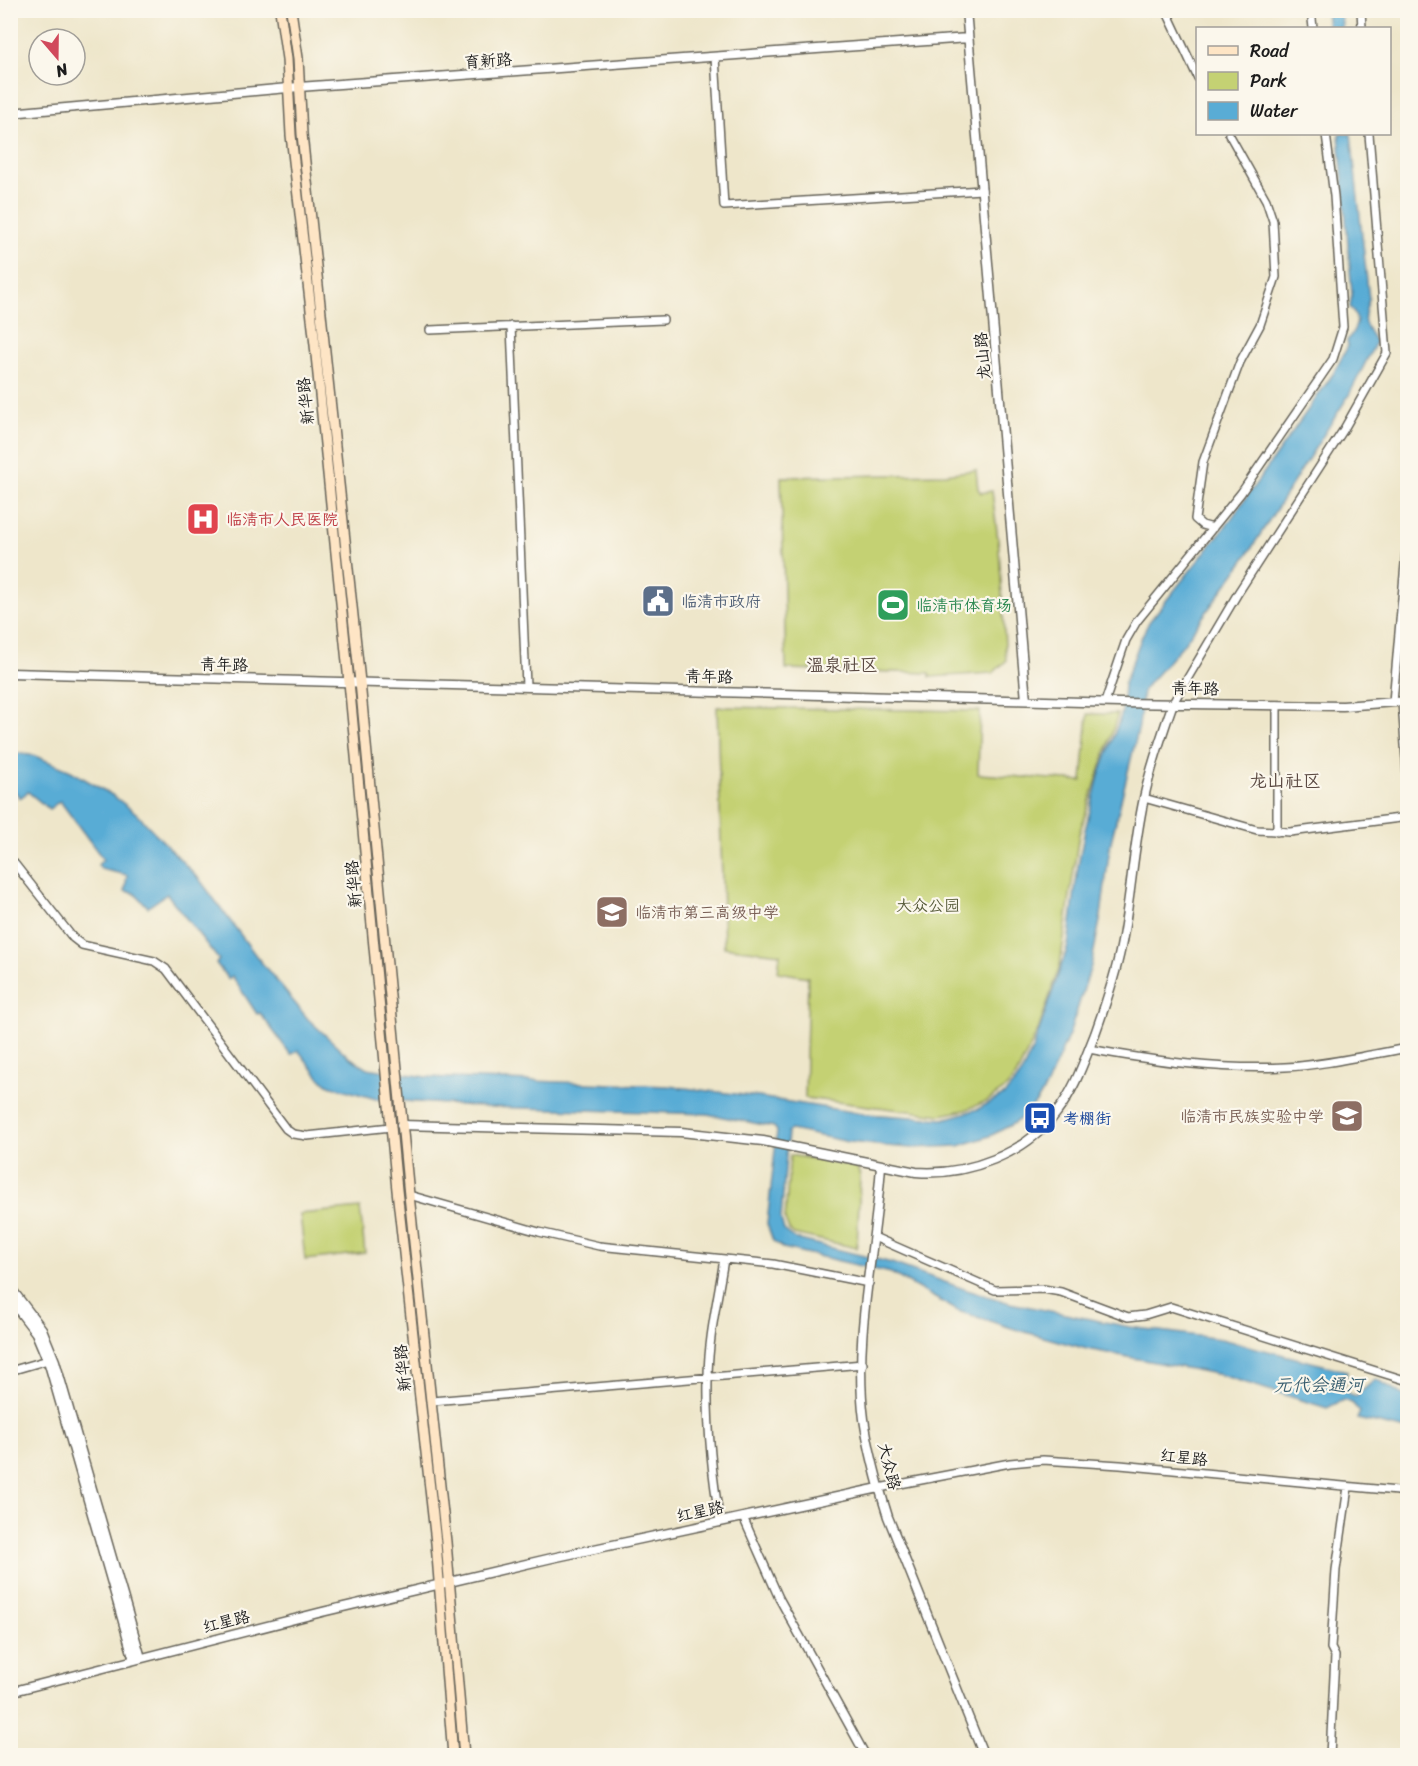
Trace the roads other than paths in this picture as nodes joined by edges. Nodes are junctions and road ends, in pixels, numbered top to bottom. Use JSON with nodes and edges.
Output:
{"nodes":[{"id":1,"x":280,"y":10,"type":"edge"},
{"id":2,"x":291,"y":10,"type":"edge"},
{"id":3,"x":966,"y":10,"type":"edge"},
{"id":4,"x":1166,"y":10,"type":"edge"},
{"id":5,"x":1311,"y":10,"type":"edge"},
{"id":6,"x":1360,"y":10,"type":"edge"},
{"id":7,"x":1313,"y":27,"type":"edge"},
{"id":8,"x":1362,"y":27,"type":"edge"},
{"id":9,"x":968,"y":38,"type":"junction"},
{"id":10,"x":715,"y":57,"type":"junction"},
{"id":11,"x":1196,"y":76,"type":"edge"},
{"id":12,"x":299,"y":87,"type":"junction"},
{"id":13,"x":289,"y":88,"type":"junction"},
{"id":14,"x":10,"y":113,"type":"edge"},
{"id":15,"x":1229,"y":135,"type":"edge"},
{"id":16,"x":1326,"y":135,"type":"edge"},
{"id":17,"x":1369,"y":135,"type":"edge"},
{"id":18,"x":982,"y":190,"type":"junction"},
{"id":19,"x":663,"y":320,"type":"dead end"},
{"id":20,"x":511,"y":326,"type":"junction"},
{"id":21,"x":430,"y":330,"type":"dead end"},
{"id":22,"x":1212,"y":528,"type":"junction"},
{"id":23,"x":1407,"y":529,"type":"edge"},
{"id":24,"x":10,"y":673,"type":"edge"},
{"id":25,"x":349,"y":682,"type":"junction"},
{"id":26,"x":360,"y":682,"type":"junction"},
{"id":27,"x":526,"y":686,"type":"junction"},
{"id":28,"x":1026,"y":700,"type":"junction"},
{"id":29,"x":1105,"y":702,"type":"junction"},
{"id":30,"x":1401,"y":702,"type":"edge"},
{"id":31,"x":1173,"y":703,"type":"junction"},
{"id":32,"x":1277,"y":705,"type":"junction"},
{"id":33,"x":1407,"y":789,"type":"edge"},
{"id":34,"x":1144,"y":798,"type":"junction"},
{"id":35,"x":1407,"y":817,"type":"edge"},
{"id":36,"x":1277,"y":832,"type":"junction"},
{"id":37,"x":10,"y":858,"type":"edge"},
{"id":38,"x":1407,"y":1048,"type":"edge"},
{"id":39,"x":1089,"y":1049,"type":"junction"},
{"id":40,"x":401,"y":1125,"type":"junction"},
{"id":41,"x":391,"y":1127,"type":"junction"},
{"id":42,"x":881,"y":1165,"type":"junction"},
{"id":43,"x":409,"y":1195,"type":"junction"},
{"id":44,"x":874,"y":1237,"type":"junction"},
{"id":45,"x":724,"y":1259,"type":"junction"},
{"id":46,"x":869,"y":1283,"type":"junction"},
{"id":47,"x":10,"y":1287,"type":"edge"},
{"id":48,"x":10,"y":1299,"type":"edge"},
{"id":49,"x":48,"y":1360,"type":"junction"},
{"id":50,"x":863,"y":1364,"type":"junction"},
{"id":51,"x":10,"y":1371,"type":"edge"},
{"id":52,"x":708,"y":1377,"type":"junction"},
{"id":53,"x":1407,"y":1381,"type":"edge"},
{"id":54,"x":432,"y":1401,"type":"junction"},
{"id":55,"x":1348,"y":1487,"type":"junction"},
{"id":56,"x":879,"y":1488,"type":"junction"},
{"id":57,"x":1407,"y":1492,"type":"edge"},
{"id":58,"x":743,"y":1517,"type":"junction"},
{"id":59,"x":720,"y":1522,"type":"junction"},
{"id":60,"x":449,"y":1582,"type":"junction"},
{"id":61,"x":439,"y":1585,"type":"junction"},
{"id":62,"x":137,"y":1659,"type":"junction"},
{"id":63,"x":10,"y":1692,"type":"edge"},
{"id":64,"x":453,"y":1755,"type":"edge"},
{"id":65,"x":464,"y":1755,"type":"edge"},
{"id":66,"x":866,"y":1755,"type":"edge"},
{"id":67,"x":984,"y":1755,"type":"edge"},
{"id":68,"x":1330,"y":1755,"type":"edge"}],
"edges":[{"from":1,"to":13,"type":"main road","name":"新华路"},
{"from":2,"to":12,"type":"main road","name":"新华路"},
{"from":3,"to":9,"type":"street","name":"龙山路"},
{"from":4,"to":11,"type":"street"},
{"from":5,"to":7,"type":"street"},
{"from":6,"to":8,"type":"street"},
{"from":9,"to":10,"type":"street","name":"育新路"},
{"from":9,"to":18,"type":"street","name":"龙山路"},
{"from":10,"to":12,"type":"street","name":"育新路"},
{"from":10,"to":18,"type":"street"},
{"from":12,"to":13,"type":"street","name":"育新路"},
{"from":12,"to":26,"type":"main road","name":"新华路"},
{"from":13,"to":14,"type":"street","name":"育新路"},
{"from":13,"to":25,"type":"main road","name":"新华路"},
{"from":15,"to":22,"type":"street"},
{"from":16,"to":22,"type":"street"},
{"from":17,"to":31,"type":"street"},
{"from":18,"to":28,"type":"street","name":"龙山路"},
{"from":19,"to":20,"type":"street"},
{"from":20,"to":21,"type":"street"},
{"from":20,"to":27,"type":"street"},
{"from":22,"to":29,"type":"street"},
{"from":23,"to":30,"type":"street"},
{"from":24,"to":25,"type":"street","name":"青年路"},
{"from":25,"to":26,"type":"street","name":"青年路"},
{"from":25,"to":41,"type":"main road","name":"新华路"},
{"from":26,"to":27,"type":"street","name":"青年路"},
{"from":26,"to":40,"type":"main road","name":"新华路"},
{"from":27,"to":28,"type":"street","name":"青年路"},
{"from":28,"to":29,"type":"street","name":"青年路"},
{"from":29,"to":31,"type":"street","name":"青年路"},
{"from":30,"to":32,"type":"street","name":"青年路"},
{"from":30,"to":33,"type":"street"},
{"from":31,"to":32,"type":"street","name":"青年路"},
{"from":31,"to":34,"type":"street"},
{"from":32,"to":36,"type":"street"},
{"from":34,"to":36,"type":"street"},
{"from":34,"to":39,"type":"street"},
{"from":35,"to":36,"type":"street"},
{"from":37,"to":41,"type":"street"},
{"from":38,"to":39,"type":"street"},
{"from":39,"to":42,"type":"street"},
{"from":40,"to":42,"type":"street"},
{"from":40,"to":43,"type":"main road","name":"新华路"},
{"from":41,"to":61,"type":"main road","name":"新华路"},
{"from":42,"to":44,"type":"street","name":"大众路"},
{"from":43,"to":45,"type":"street"},
{"from":43,"to":54,"type":"main road","name":"新华路"},
{"from":44,"to":46,"type":"street","name":"大众路"},
{"from":44,"to":53,"type":"street"},
{"from":45,"to":46,"type":"street"},
{"from":45,"to":52,"type":"street"},
{"from":46,"to":50,"type":"street","name":"大众路"},
{"from":47,"to":62,"type":"street"},
{"from":48,"to":49,"type":"street"},
{"from":49,"to":51,"type":"street"},
{"from":49,"to":62,"type":"street"},
{"from":50,"to":52,"type":"street"},
{"from":50,"to":56,"type":"street","name":"大众路"},
{"from":52,"to":54,"type":"street"},
{"from":52,"to":59,"type":"street"},
{"from":54,"to":60,"type":"main road","name":"新华路"},
{"from":55,"to":56,"type":"street","name":"红星路"},
{"from":55,"to":57,"type":"street","name":"红星路"},
{"from":55,"to":68,"type":"street"},
{"from":56,"to":58,"type":"street","name":"红星路"},
{"from":56,"to":67,"type":"street","name":"大众路"},
{"from":58,"to":59,"type":"street","name":"红星路"},
{"from":58,"to":66,"type":"street"},
{"from":59,"to":60,"type":"street","name":"红星路"},
{"from":60,"to":61,"type":"street","name":"红星路"},
{"from":60,"to":65,"type":"main road","name":"新华路"},
{"from":61,"to":62,"type":"street","name":"红星路"},
{"from":61,"to":64,"type":"main road","name":"新华路"},
{"from":62,"to":63,"type":"street","name":"红星路"}]}
